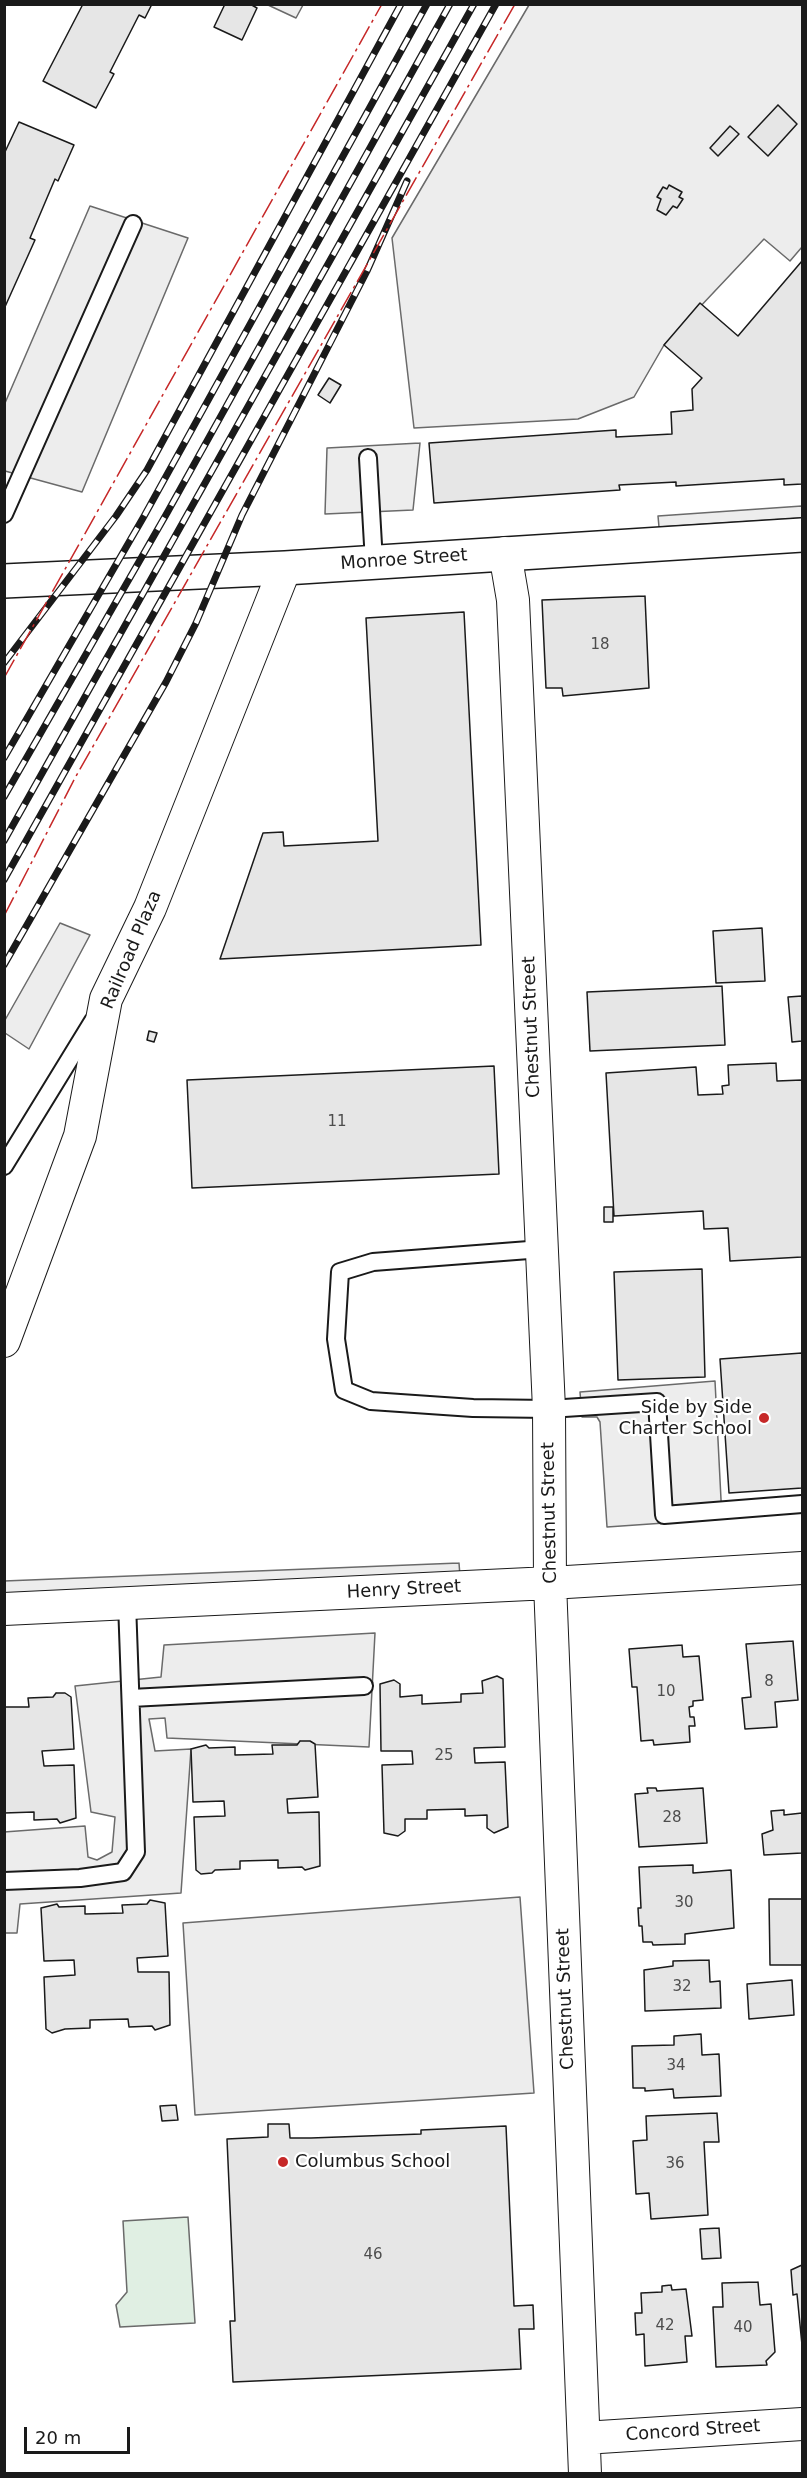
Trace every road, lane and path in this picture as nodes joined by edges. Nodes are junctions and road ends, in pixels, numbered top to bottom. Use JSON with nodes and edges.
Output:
{"nodes":[{"id":1,"x":133,"y":224,"type":"dead end"},
{"id":2,"x":368,"y":458,"type":"dead end"},
{"id":3,"x":4,"y":514,"type":"edge"},
{"id":4,"x":802,"y":535,"type":"edge"},
{"id":5,"x":505,"y":554,"type":"junction"},
{"id":6,"x":374,"y":562,"type":"junction"},
{"id":7,"x":285,"y":568,"type":"junction"},
{"id":8,"x":4,"y":581,"type":"edge"},
{"id":9,"x":106,"y":999,"type":"junction"},
{"id":10,"x":4,"y":1166,"type":"edge"},
{"id":11,"x":542,"y":1249,"type":"junction"},
{"id":12,"x":4,"y":1341,"type":"edge"},
{"id":13,"x":549,"y":1409,"type":"junction"},
{"id":14,"x":802,"y":1504,"type":"edge"},
{"id":15,"x":802,"y":1568,"type":"edge"},
{"id":16,"x":550,"y":1583,"type":"junction"},
{"id":17,"x":127,"y":1603,"type":"junction"},
{"id":18,"x":4,"y":1609,"type":"edge"},
{"id":19,"x":364,"y":1686,"type":"dead end"},
{"id":20,"x":131,"y":1698,"type":"junction"},
{"id":21,"x":4,"y":1881,"type":"edge"},
{"id":22,"x":802,"y":2424,"type":"edge"},
{"id":23,"x":584,"y":2438,"type":"junction"},
{"id":24,"x":585,"y":2474,"type":"edge"}],
"edges":[{"from":1,"to":3,"type":"lane"},
{"from":2,"to":6,"type":"lane"},
{"from":4,"to":5,"type":"street","name":"Monroe Street"},
{"from":5,"to":6,"type":"street","name":"Monroe Street"},
{"from":5,"to":11,"type":"street","name":"Chestnut Street"},
{"from":6,"to":7,"type":"street","name":"Monroe Street"},
{"from":7,"to":8,"type":"street","name":"Monroe Street"},
{"from":7,"to":9,"type":"street","name":"Railroad Plaza"},
{"from":9,"to":10,"type":"lane"},
{"from":9,"to":12,"type":"street","name":"Railroad Plaza"},
{"from":11,"to":13,"type":"street","name":"Chestnut Street"},
{"from":11,"to":13,"type":"lane"},
{"from":13,"to":14,"type":"lane"},
{"from":13,"to":16,"type":"street","name":"Chestnut Street"},
{"from":15,"to":16,"type":"street","name":"Henry Street"},
{"from":16,"to":17,"type":"street","name":"Henry Street"},
{"from":16,"to":23,"type":"street","name":"Chestnut Street"},
{"from":17,"to":18,"type":"street","name":"Henry Street"},
{"from":17,"to":20,"type":"lane"},
{"from":19,"to":20,"type":"lane"},
{"from":20,"to":21,"type":"lane"},
{"from":22,"to":23,"type":"street","name":"Concord Street"},
{"from":23,"to":24,"type":"street","name":"Chestnut Street"}]}
